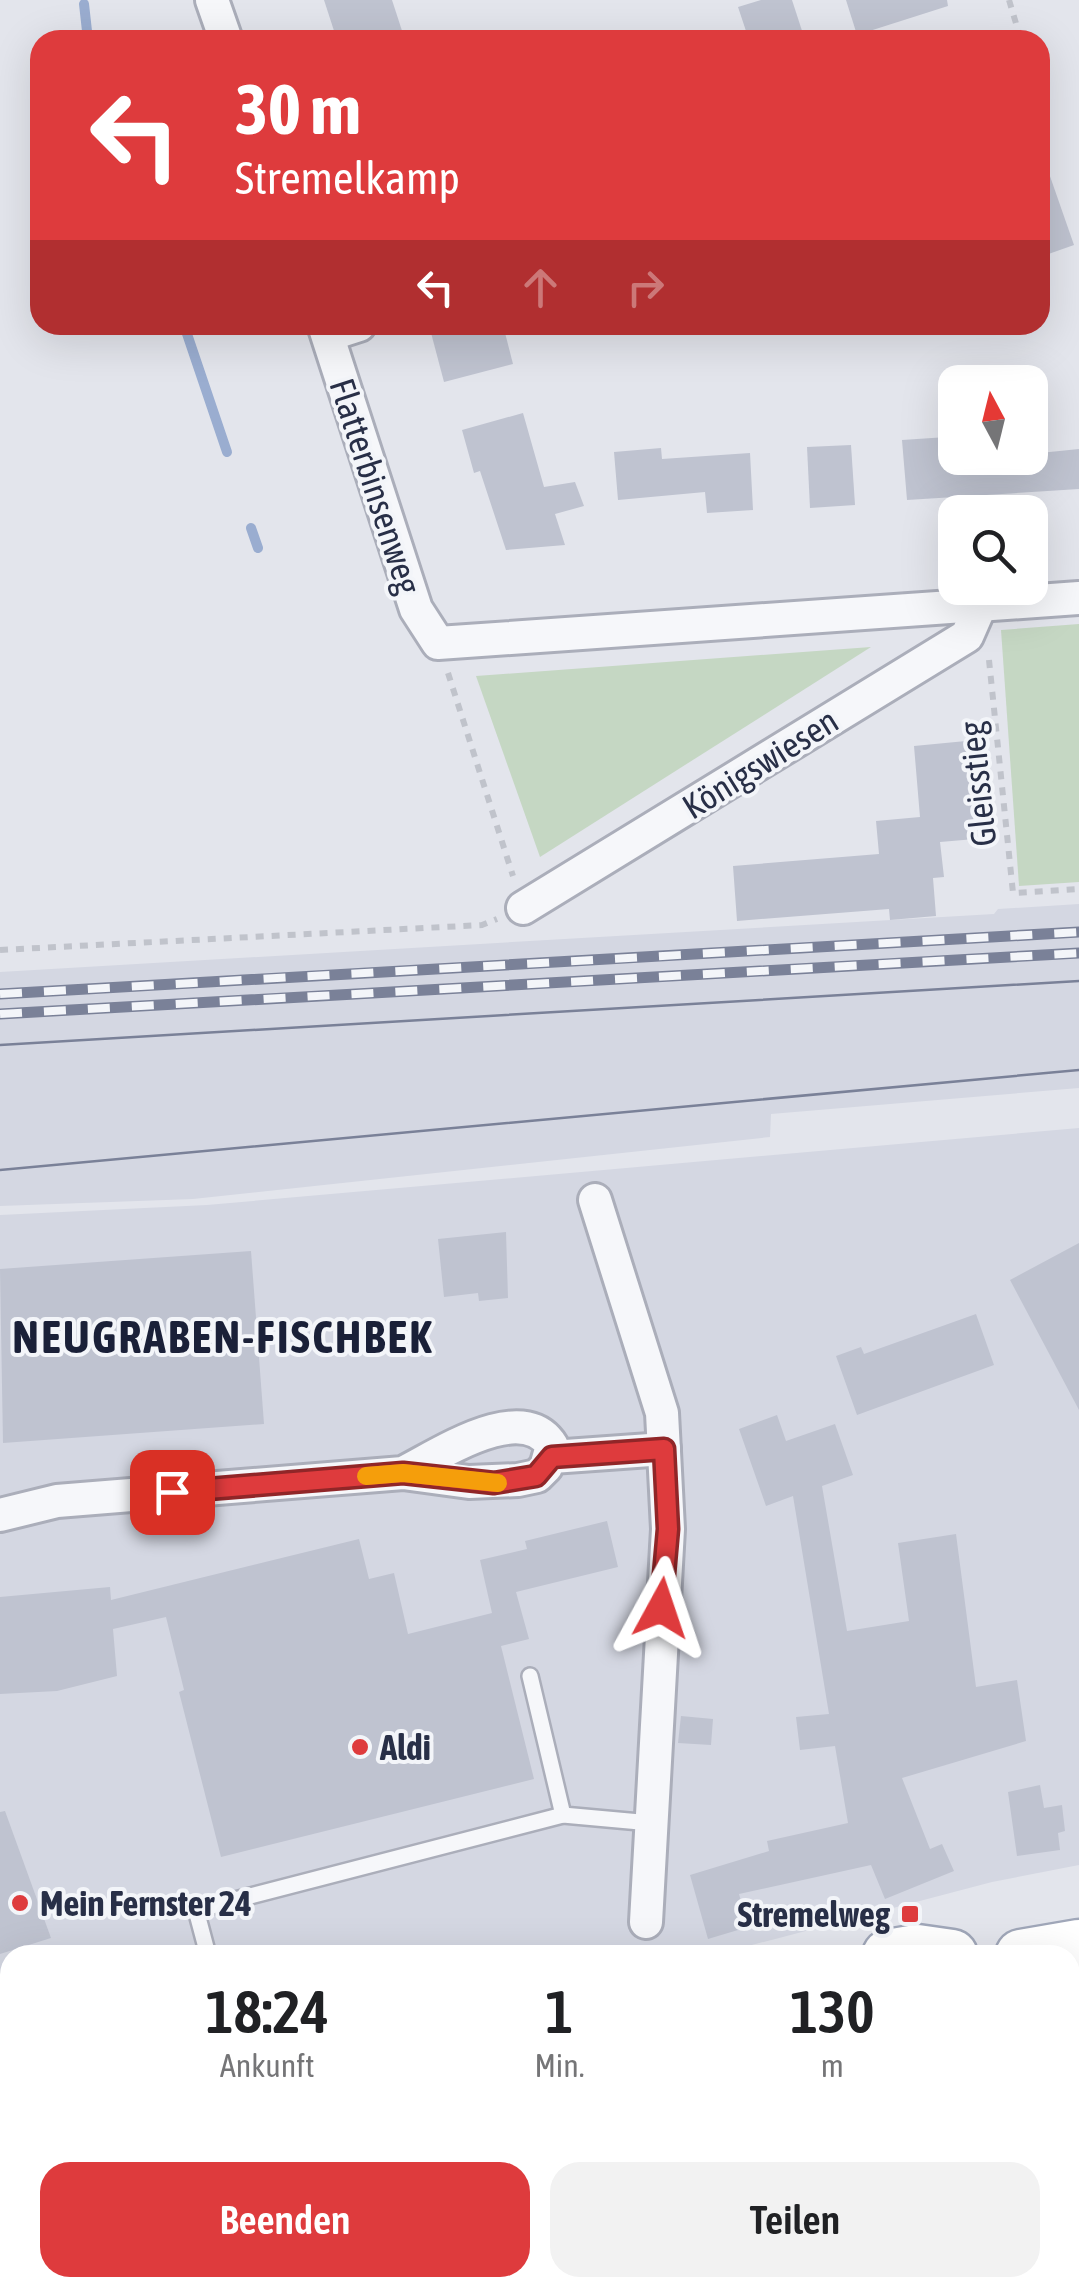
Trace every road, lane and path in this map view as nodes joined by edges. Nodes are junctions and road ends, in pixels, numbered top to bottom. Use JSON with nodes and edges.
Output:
{"nodes":[{"id":1,"x":212,"y":0,"type":"edge"},
{"id":2,"x":1009,"y":0,"type":"edge"},
{"id":3,"x":222,"y":30,"type":"edge"},
{"id":4,"x":1018,"y":30,"type":"edge"},
{"id":5,"x":328,"y":335,"type":"edge"},
{"id":6,"x":1079,"y":598,"type":"edge"},
{"id":7,"x":1048,"y":600,"type":"edge"},
{"id":8,"x":967,"y":605,"type":"edge"},
{"id":9,"x":981,"y":605,"type":"edge"},
{"id":10,"x":981,"y":605,"type":"edge"},
{"id":11,"x":438,"y":642,"type":"junction"},
{"id":12,"x":1079,"y":889,"type":"edge"},
{"id":13,"x":523,"y":908,"type":"junction"},
{"id":14,"x":0,"y":950,"type":"edge"},
{"id":15,"x":595,"y":1200,"type":"dead end"},
{"id":16,"x":664,"y":1449,"type":"junction"},
{"id":17,"x":552,"y":1457,"type":"junction"},
{"id":18,"x":403,"y":1473,"type":"junction"},
{"id":19,"x":0,"y":1515,"type":"edge"},
{"id":20,"x":530,"y":1676,"type":"dead end"},
{"id":21,"x":563,"y":1815,"type":"junction"},
{"id":22,"x":651,"y":1823,"type":"junction"},
{"id":23,"x":646,"y":1922,"type":"dead end"},
{"id":24,"x":205,"y":1945,"type":"edge"}],
"edges":[{"from":1,"to":3,"type":"street"},
{"from":2,"to":4,"type":"path"},
{"from":5,"to":11,"type":"street","name":"Flatterbinsenweg"},
{"from":6,"to":7,"type":"street"},
{"from":8,"to":11,"type":"street"},
{"from":9,"to":12,"type":"path","name":"Gleisstieg"},
{"from":10,"to":13,"type":"street","name":"Königswiesen"},
{"from":11,"to":13,"type":"path"},
{"from":13,"to":14,"type":"path"},
{"from":15,"to":16,"type":"street"},
{"from":16,"to":17,"type":"street"},
{"from":16,"to":22,"type":"street"},
{"from":17,"to":18,"type":"street"},
{"from":17,"to":18,"type":"street"},
{"from":18,"to":19,"type":"street"},
{"from":20,"to":21,"type":"lane"},
{"from":21,"to":22,"type":"lane"},
{"from":21,"to":24,"type":"lane"},
{"from":22,"to":23,"type":"street"}]}
